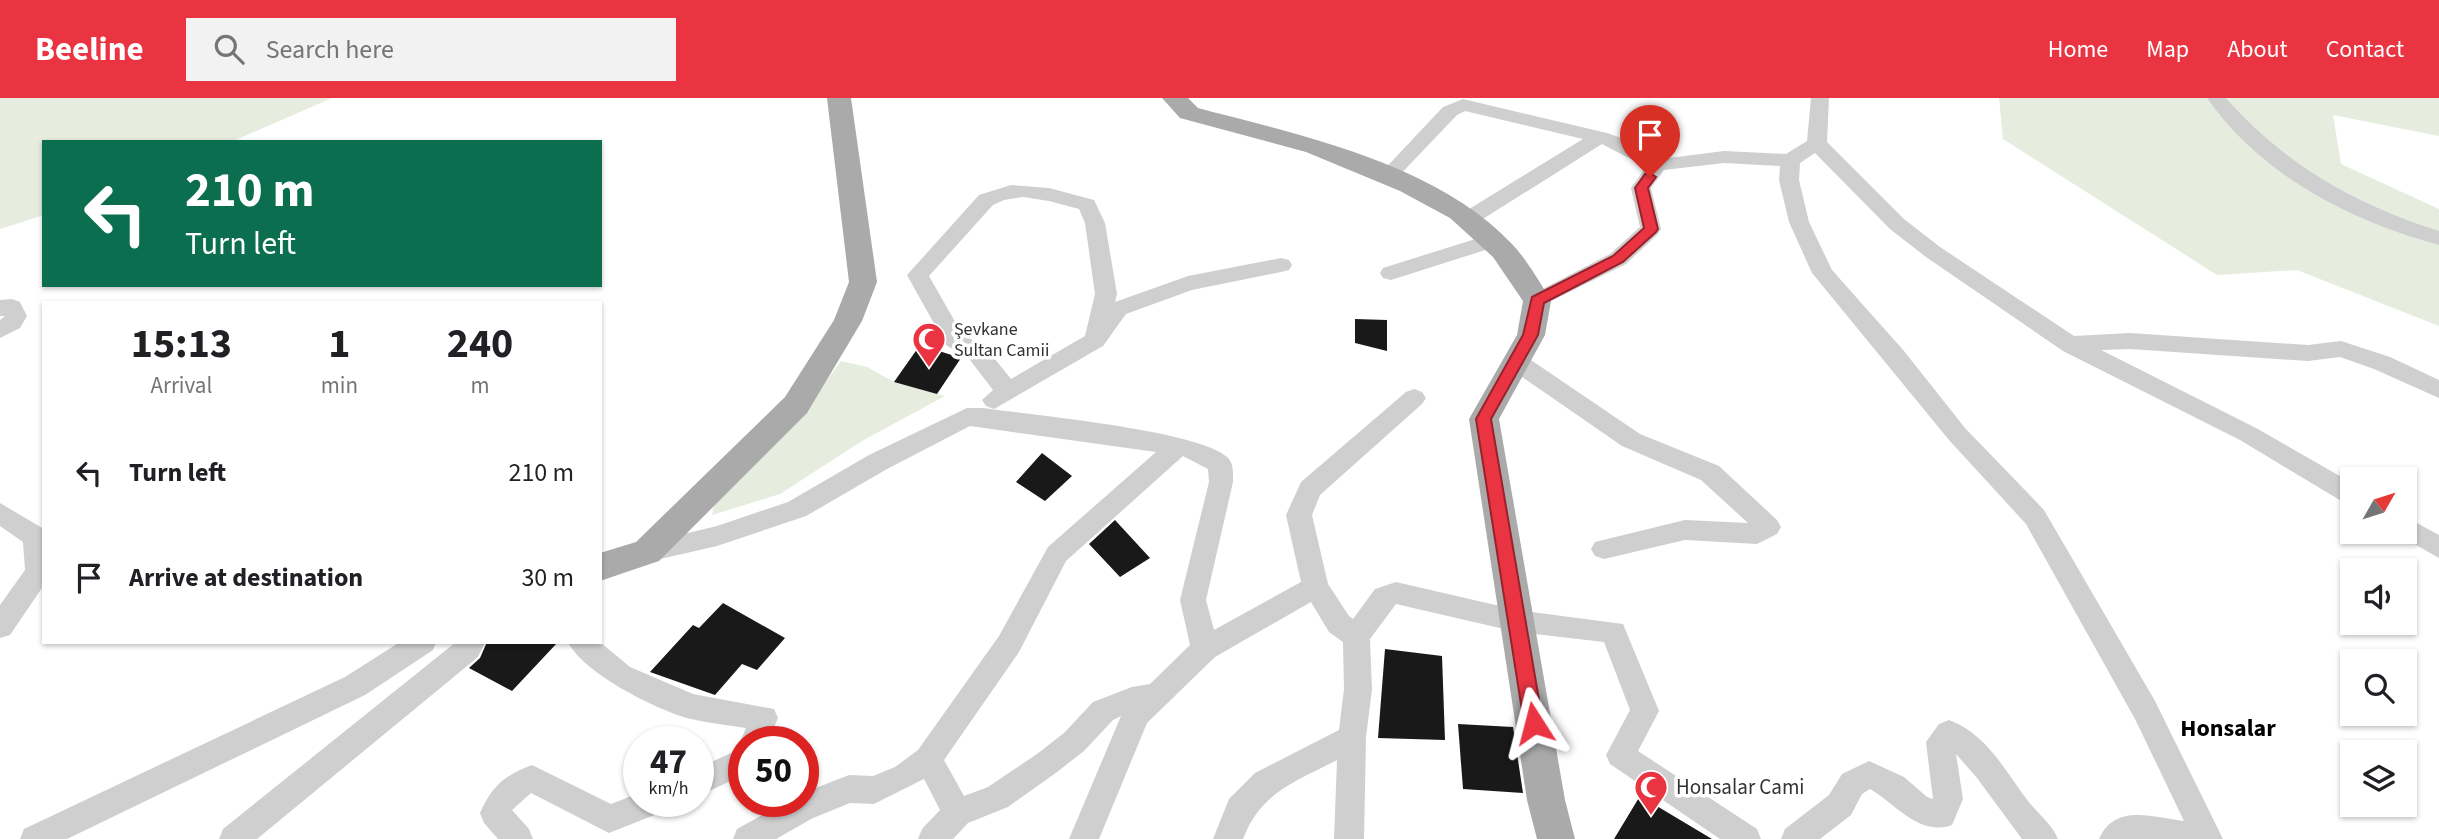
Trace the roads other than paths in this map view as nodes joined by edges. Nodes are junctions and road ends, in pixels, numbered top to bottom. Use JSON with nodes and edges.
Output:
{"nodes":[{"id":1,"x":839,"y":98,"type":"edge"},
{"id":2,"x":1174,"y":98,"type":"edge"},
{"id":3,"x":1820,"y":98,"type":"edge"},
{"id":4,"x":2216,"y":98,"type":"edge"},
{"id":5,"x":1600,"y":137,"type":"junction"},
{"id":6,"x":1817,"y":143,"type":"junction"},
{"id":7,"x":1790,"y":160,"type":"junction"},
{"id":8,"x":1658,"y":165,"type":"junction"},
{"id":9,"x":1388,"y":176,"type":"junction"},
{"id":10,"x":1468,"y":219,"type":"junction"},
{"id":11,"x":2439,"y":238,"type":"edge"},
{"id":12,"x":1491,"y":241,"type":"junction"},
{"id":13,"x":1281,"y":265,"type":"dead end"},
{"id":14,"x":1391,"y":273,"type":"dead end"},
{"id":15,"x":1537,"y":300,"type":"junction"},
{"id":16,"x":0,"y":308,"type":"edge"},
{"id":17,"x":0,"y":330,"type":"edge"},
{"id":18,"x":1095,"y":340,"type":"junction"},
{"id":19,"x":2071,"y":345,"type":"junction"},
{"id":20,"x":1517,"y":362,"type":"junction"},
{"id":21,"x":2439,"y":390,"type":"edge"},
{"id":22,"x":1007,"y":391,"type":"junction"},
{"id":23,"x":1414,"y":398,"type":"dead end"},
{"id":24,"x":967,"y":417,"type":"junction"},
{"id":25,"x":1178,"y":446,"type":"junction"},
{"id":26,"x":2340,"y":488,"type":"edge"},
{"id":27,"x":0,"y":513,"type":"edge"},
{"id":28,"x":2417,"y":534,"type":"edge"},
{"id":29,"x":1604,"y":548,"type":"dead end"},
{"id":30,"x":2439,"y":548,"type":"edge"},
{"id":31,"x":647,"y":552,"type":"junction"},
{"id":32,"x":602,"y":566,"type":"edge"},
{"id":33,"x":1315,"y":587,"type":"junction"},
{"id":34,"x":1517,"y":621,"type":"junction"},
{"id":35,"x":0,"y":627,"type":"edge"},
{"id":36,"x":1356,"y":638,"type":"junction"},
{"id":37,"x":420,"y":644,"type":"edge"},
{"id":38,"x":471,"y":644,"type":"edge"},
{"id":39,"x":583,"y":644,"type":"edge"},
{"id":40,"x":1205,"y":649,"type":"junction"},
{"id":41,"x":1157,"y":695,"type":"junction"},
{"id":42,"x":761,"y":726,"type":"edge"},
{"id":43,"x":1352,"y":737,"type":"junction"},
{"id":44,"x":928,"y":759,"type":"junction"},
{"id":45,"x":623,"y":813,"type":"edge"},
{"id":46,"x":957,"y":813,"type":"junction"},
{"id":47,"x":35,"y":839,"type":"edge"},
{"id":48,"x":234,"y":839,"type":"edge"},
{"id":49,"x":518,"y":839,"type":"edge"},
{"id":50,"x":748,"y":839,"type":"edge"},
{"id":51,"x":933,"y":839,"type":"edge"},
{"id":52,"x":1084,"y":839,"type":"edge"},
{"id":53,"x":1228,"y":839,"type":"edge"},
{"id":54,"x":1349,"y":839,"type":"edge"},
{"id":55,"x":1556,"y":839,"type":"edge"},
{"id":56,"x":1746,"y":839,"type":"edge"},
{"id":57,"x":1796,"y":839,"type":"edge"},
{"id":58,"x":2043,"y":839,"type":"edge"},
{"id":59,"x":2115,"y":839,"type":"edge"},
{"id":60,"x":2207,"y":839,"type":"edge"}],
"edges":[{"from":1,"to":31,"type":"main road"},
{"from":2,"to":9,"type":"main road"},
{"from":3,"to":6,"type":"street"},
{"from":4,"to":11,"type":"street"},
{"from":5,"to":8,"type":"street"},
{"from":5,"to":9,"type":"street"},
{"from":5,"to":10,"type":"street"},
{"from":6,"to":7,"type":"street"},
{"from":6,"to":19,"type":"street"},
{"from":7,"to":8,"type":"street"},
{"from":7,"to":60,"type":"street"},
{"from":8,"to":15,"type":"street"},
{"from":9,"to":10,"type":"main road"},
{"from":10,"to":12,"type":"main road"},
{"from":12,"to":14,"type":"street"},
{"from":12,"to":15,"type":"main road"},
{"from":13,"to":18,"type":"street"},
{"from":15,"to":20,"type":"main road"},
{"from":16,"to":17,"type":"street"},
{"from":18,"to":22,"type":"street"},
{"from":18,"to":22,"type":"street"},
{"from":19,"to":21,"type":"street"},
{"from":19,"to":26,"type":"street"},
{"from":20,"to":29,"type":"street"},
{"from":20,"to":34,"type":"main road"},
{"from":22,"to":24,"type":"street"},
{"from":23,"to":33,"type":"street"},
{"from":24,"to":25,"type":"street"},
{"from":24,"to":31,"type":"street"},
{"from":25,"to":40,"type":"street"},
{"from":25,"to":44,"type":"street"},
{"from":27,"to":35,"type":"street"},
{"from":28,"to":30,"type":"street"},
{"from":31,"to":32,"type":"main road"},
{"from":33,"to":36,"type":"street"},
{"from":33,"to":40,"type":"street"},
{"from":34,"to":36,"type":"street"},
{"from":34,"to":55,"type":"main road"},
{"from":34,"to":56,"type":"street"},
{"from":36,"to":43,"type":"street"},
{"from":37,"to":47,"type":"street"},
{"from":38,"to":48,"type":"street"},
{"from":39,"to":42,"type":"street"},
{"from":40,"to":41,"type":"street"},
{"from":41,"to":46,"type":"street"},
{"from":41,"to":52,"type":"street"},
{"from":43,"to":53,"type":"street"},
{"from":43,"to":54,"type":"street"},
{"from":44,"to":46,"type":"street"},
{"from":44,"to":50,"type":"street"},
{"from":45,"to":49,"type":"street"},
{"from":46,"to":51,"type":"street"},
{"from":57,"to":58,"type":"street"},
{"from":59,"to":60,"type":"street"}]}
